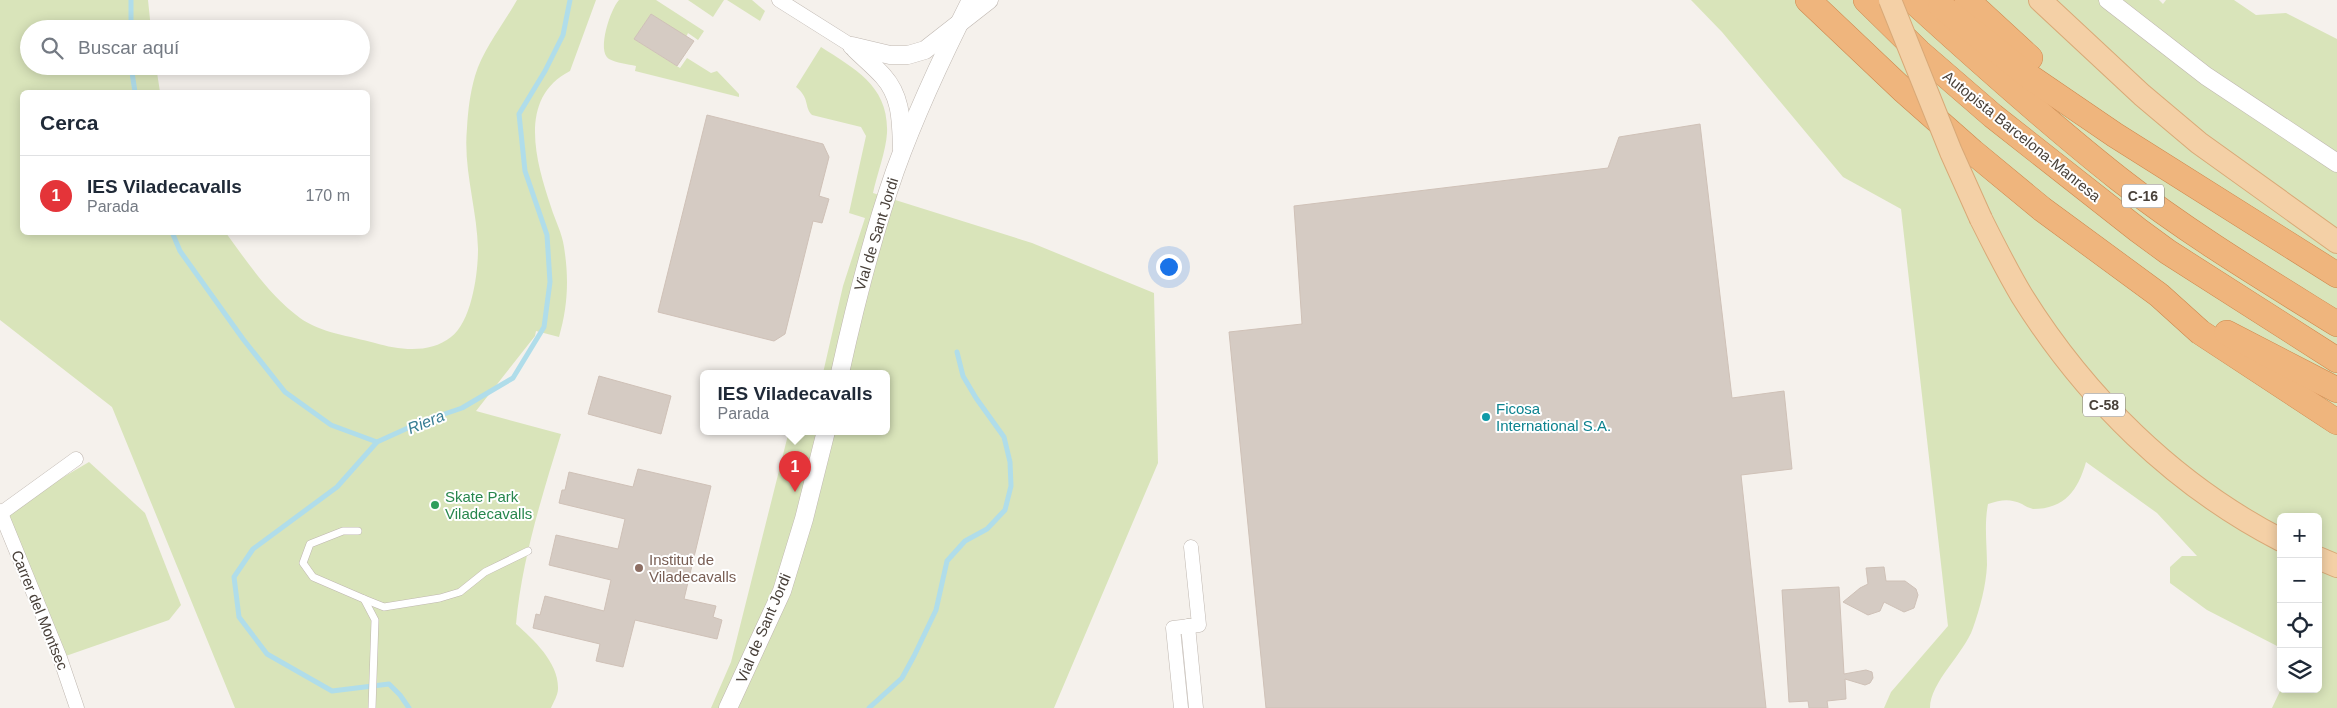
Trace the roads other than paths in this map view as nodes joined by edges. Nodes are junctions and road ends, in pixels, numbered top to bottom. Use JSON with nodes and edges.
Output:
{"nodes":[{"id":1,"x":779,"y":0,"type":"edge"},
{"id":2,"x":970,"y":0,"type":"edge"},
{"id":3,"x":989,"y":0,"type":"edge"},
{"id":4,"x":1808,"y":0,"type":"edge"},
{"id":5,"x":1866,"y":0,"type":"edge"},
{"id":6,"x":1890,"y":0,"type":"edge"},
{"id":7,"x":1912,"y":0,"type":"edge"},
{"id":8,"x":1934,"y":0,"type":"edge"},
{"id":9,"x":1968,"y":0,"type":"edge"},
{"id":10,"x":2040,"y":0,"type":"edge"},
{"id":11,"x":2108,"y":0,"type":"edge"},
{"id":12,"x":960,"y":21,"type":"junction"},
{"id":13,"x":852,"y":46,"type":"junction"},
{"id":14,"x":903,"y":154,"type":"junction"},
{"id":15,"x":2337,"y":163,"type":"edge"},
{"id":16,"x":2180,"y":174,"type":"junction"},
{"id":17,"x":2337,"y":242,"type":"edge"},
{"id":18,"x":2337,"y":275,"type":"edge"},
{"id":19,"x":2159,"y":295,"type":"junction"},
{"id":20,"x":2337,"y":324,"type":"edge"},
{"id":21,"x":2337,"y":360,"type":"edge"},
{"id":22,"x":841,"y":370,"type":"edge"},
{"id":23,"x":2337,"y":390,"type":"edge"},
{"id":24,"x":2337,"y":422,"type":"edge"},
{"id":25,"x":825,"y":435,"type":"edge"},
{"id":26,"x":76,"y":459,"type":"dead end"},
{"id":27,"x":0,"y":513,"type":"edge"},
{"id":28,"x":358,"y":531,"type":"dead end"},
{"id":29,"x":2277,"y":538,"type":"edge"},
{"id":30,"x":1191,"y":547,"type":"dead end"},
{"id":31,"x":528,"y":551,"type":"dead end"},
{"id":32,"x":2322,"y":560,"type":"edge"},
{"id":33,"x":2337,"y":566,"type":"edge"},
{"id":34,"x":364,"y":599,"type":"junction"},
{"id":35,"x":1188,"y":626,"type":"junction"},
{"id":36,"x":77,"y":708,"type":"edge"},
{"id":37,"x":372,"y":708,"type":"edge"},
{"id":38,"x":728,"y":708,"type":"edge"},
{"id":39,"x":1181,"y":708,"type":"edge"},
{"id":40,"x":1196,"y":708,"type":"edge"}],
"edges":[{"from":1,"to":13,"type":"street"},
{"from":2,"to":12,"type":"street","name":"Vial de Sant Jordi"},
{"from":3,"to":12,"type":"street"},
{"from":4,"to":19,"type":"highway"},
{"from":5,"to":21,"type":"highway","name":"Autopista Barcelona-Manresa","number":"C-16"},
{"from":6,"to":29,"type":"main road","number":"C-58","bridge":true},
{"from":7,"to":20,"type":"highway","name":"Autopista Barcelona-Manresa","number":"C-16"},
{"from":8,"to":16,"type":"highway"},
{"from":9,"to":16,"type":"highway"},
{"from":10,"to":17,"type":"main road"},
{"from":11,"to":15,"type":"street"},
{"from":12,"to":13,"type":"street"},
{"from":12,"to":14,"type":"street","name":"Vial de Sant Jordi"},
{"from":13,"to":14,"type":"street"},
{"from":14,"to":22,"type":"street","name":"Vial de Sant Jordi"},
{"from":16,"to":18,"type":"highway"},
{"from":19,"to":23,"type":"highway"},
{"from":19,"to":24,"type":"highway"},
{"from":25,"to":38,"type":"street","name":"Vial de Sant Jordi"},
{"from":26,"to":27,"type":"street"},
{"from":27,"to":36,"type":"street","name":"Carrer del Montsec"},
{"from":28,"to":34,"type":"lane"},
{"from":30,"to":35,"type":"street"},
{"from":31,"to":34,"type":"lane"},
{"from":32,"to":33,"type":"main road"},
{"from":34,"to":37,"type":"lane"},
{"from":35,"to":39,"type":"street"},
{"from":35,"to":40,"type":"street"}]}
